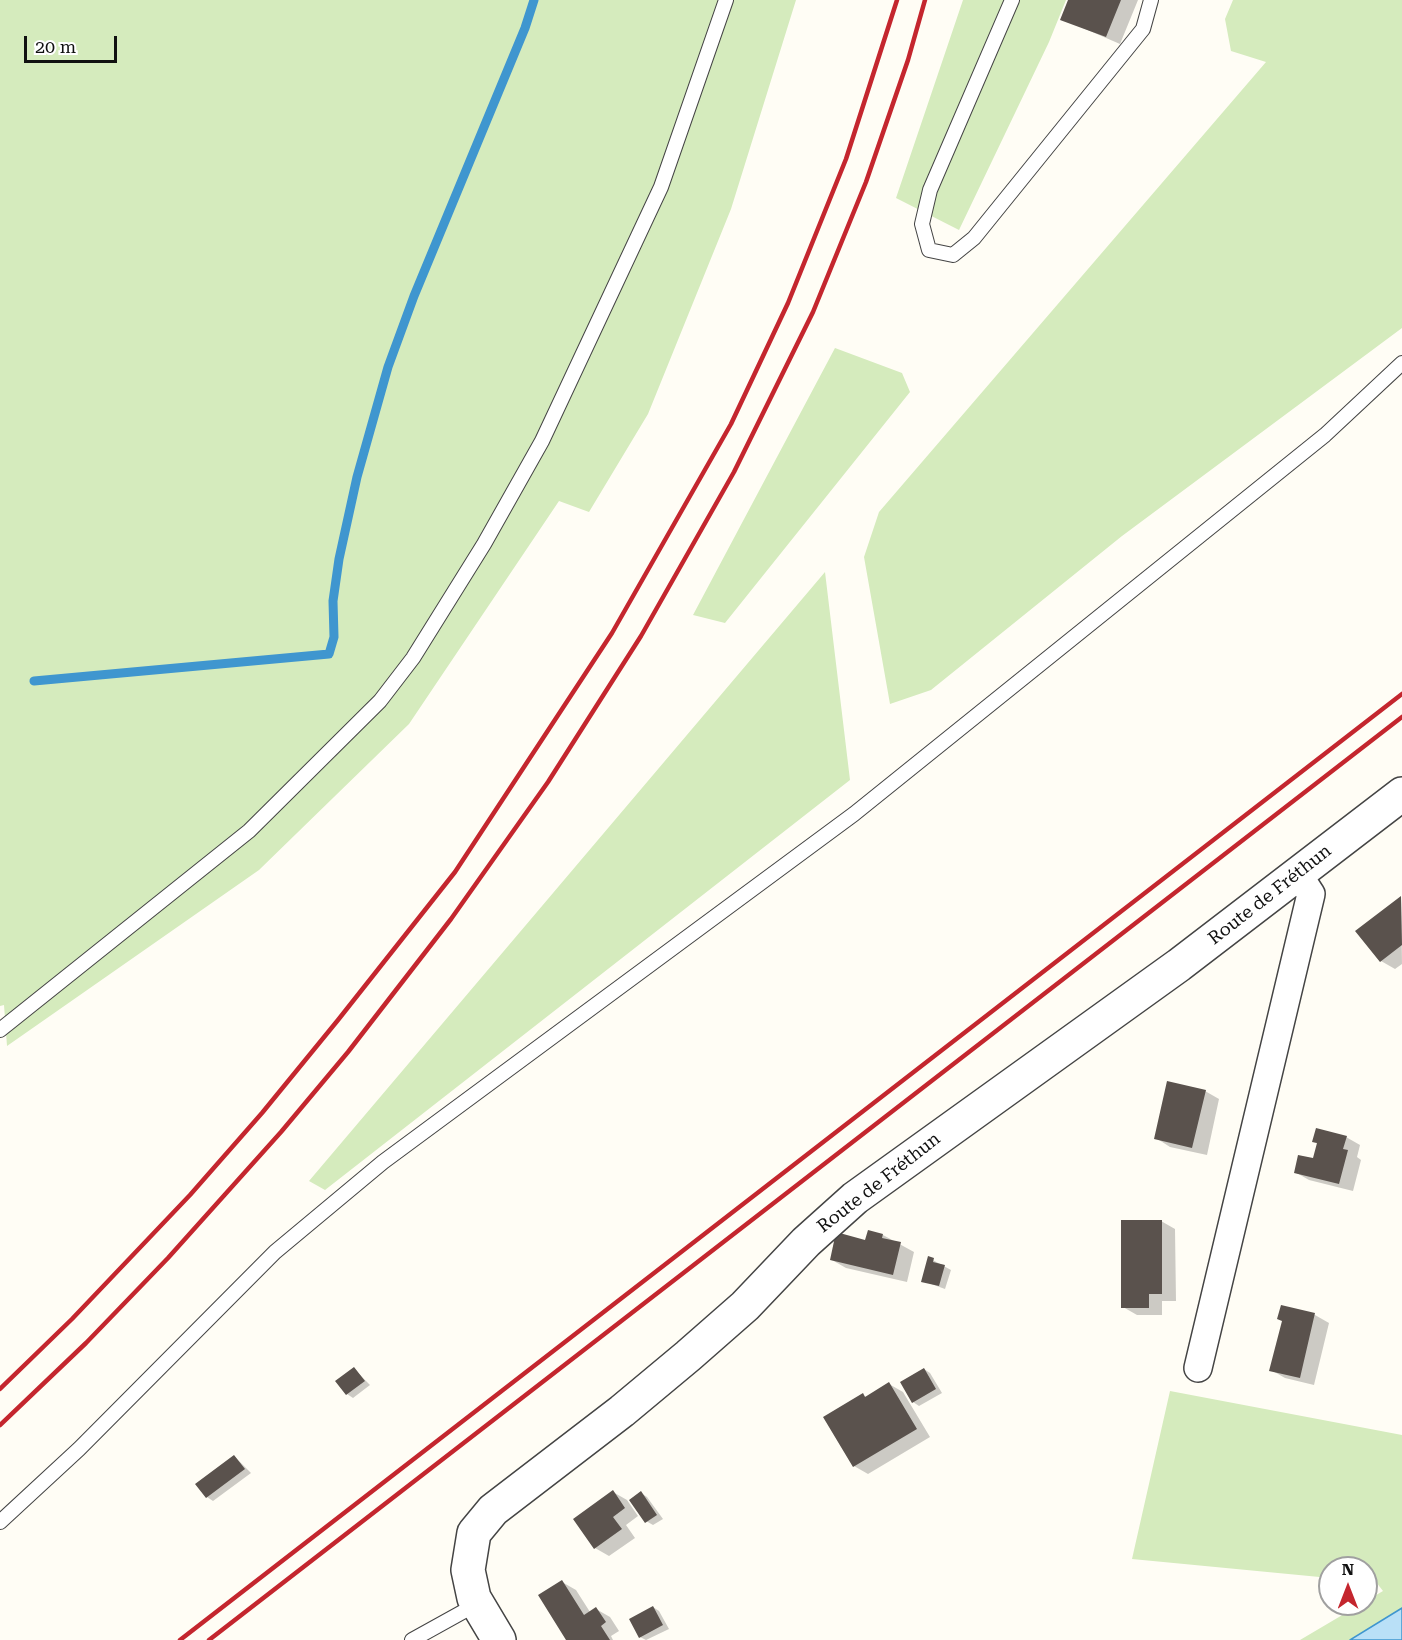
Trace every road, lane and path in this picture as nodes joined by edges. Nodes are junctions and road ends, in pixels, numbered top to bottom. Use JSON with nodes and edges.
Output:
{"nodes":[{"id":1,"x":726,"y":0,"type":"edge"},
{"id":2,"x":1012,"y":0,"type":"edge"},
{"id":3,"x":1151,"y":0,"type":"edge"},
{"id":4,"x":1402,"y":363,"type":"edge"},
{"id":5,"x":1402,"y":794,"type":"edge"},
{"id":6,"x":1298,"y":874,"type":"junction"},
{"id":7,"x":0,"y":1030,"type":"edge"},
{"id":8,"x":1198,"y":1368,"type":"dead end"},
{"id":9,"x":0,"y":1522,"type":"edge"},
{"id":10,"x":477,"y":1604,"type":"junction"},
{"id":11,"x":412,"y":1640,"type":"edge"},
{"id":12,"x":499,"y":1640,"type":"edge"}],
"edges":[{"from":1,"to":7,"type":"lane"},
{"from":2,"to":3,"type":"lane"},
{"from":4,"to":9,"type":"lane"},
{"from":5,"to":6,"type":"street","name":"Route de Fréthun"},
{"from":6,"to":8,"type":"street"},
{"from":6,"to":10,"type":"street","name":"Route de Fréthun"},
{"from":10,"to":11,"type":"lane"},
{"from":10,"to":12,"type":"street","name":"Route de Fréthun"}]}
